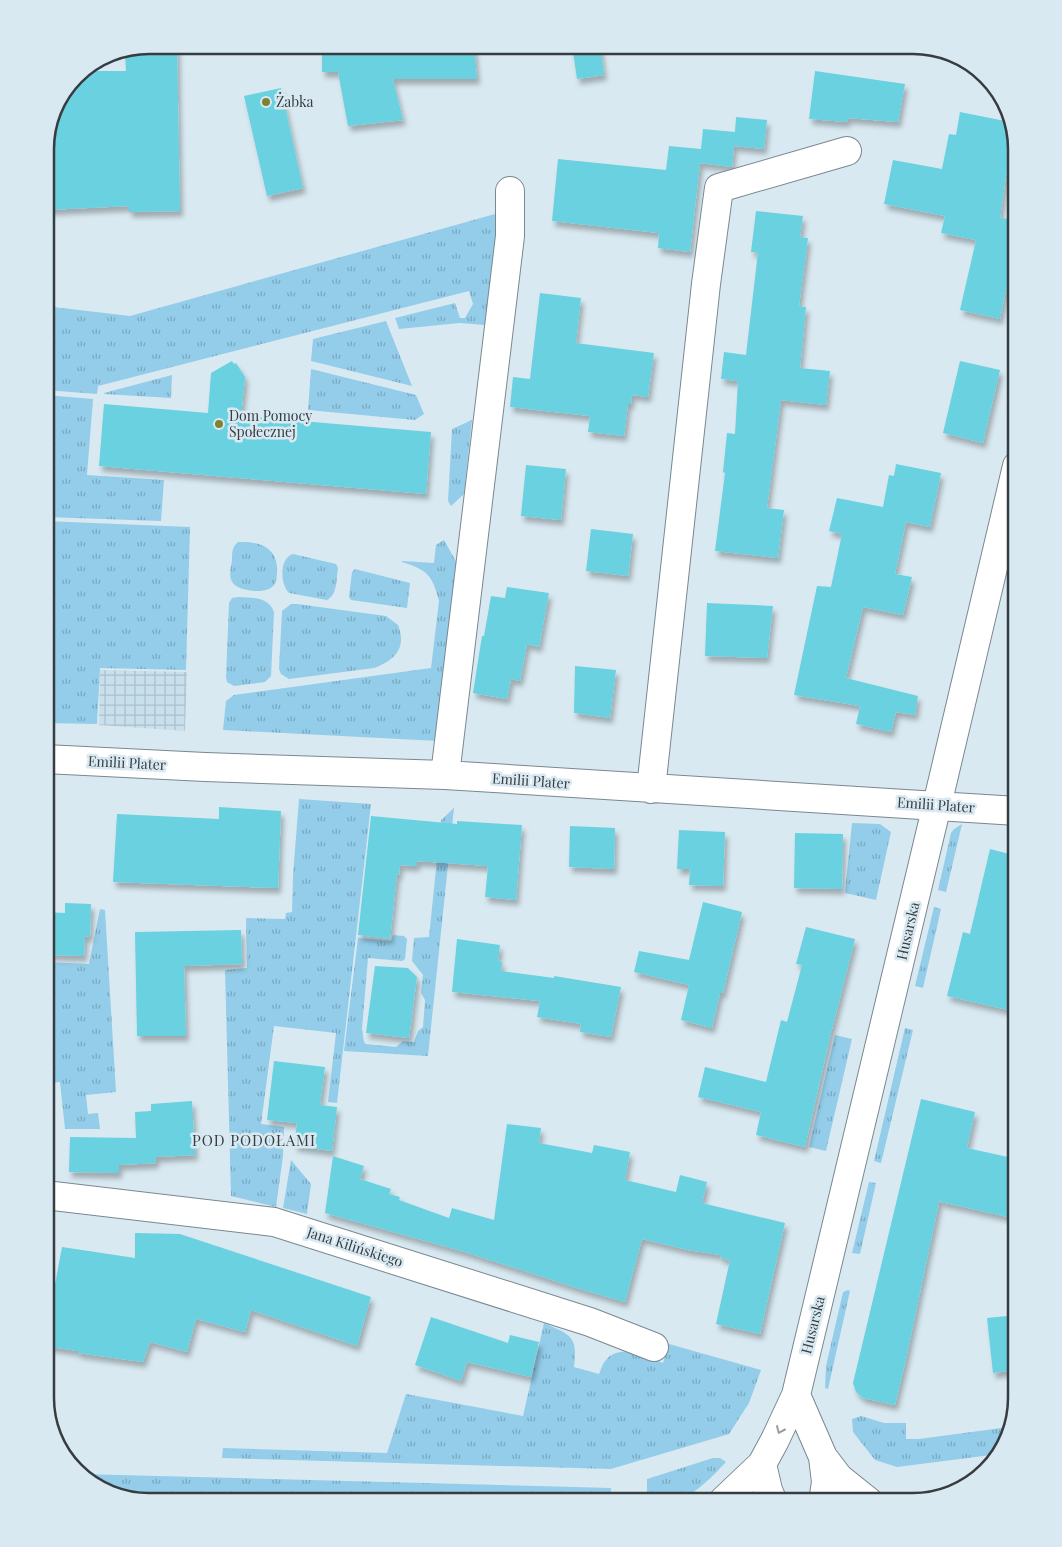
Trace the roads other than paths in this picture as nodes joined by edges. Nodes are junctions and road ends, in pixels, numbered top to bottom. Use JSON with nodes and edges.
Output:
{"nodes":[{"id":1,"x":847,"y":151,"type":"dead end"},
{"id":2,"x":510,"y":191,"type":"dead end"},
{"id":3,"x":1008,"y":505,"type":"edge"},
{"id":4,"x":54,"y":760,"type":"edge"},
{"id":5,"x":445,"y":776,"type":"junction"},
{"id":6,"x":651,"y":789,"type":"junction"},
{"id":7,"x":938,"y":805,"type":"junction"},
{"id":8,"x":1008,"y":810,"type":"edge"},
{"id":9,"x":54,"y":1196,"type":"edge"},
{"id":10,"x":654,"y":1347,"type":"dead end"},
{"id":11,"x":796,"y":1395,"type":"junction"},
{"id":12,"x":823,"y":1457,"type":"junction"},
{"id":13,"x":762,"y":1464,"type":"junction"},
{"id":14,"x":731,"y":1493,"type":"edge"},
{"id":15,"x":770,"y":1493,"type":"edge"},
{"id":16,"x":824,"y":1493,"type":"edge"},
{"id":17,"x":858,"y":1493,"type":"edge"}],
"edges":[{"from":1,"to":6,"type":"street"},
{"from":2,"to":5,"type":"street"},
{"from":3,"to":7,"type":"street","name":"Husarska"},
{"from":4,"to":5,"type":"street","name":"Emilii Plater"},
{"from":5,"to":6,"type":"street","name":"Emilii Plater"},
{"from":6,"to":7,"type":"street","name":"Emilii Plater"},
{"from":7,"to":8,"type":"street","name":"Emilii Plater"},
{"from":7,"to":11,"type":"street","name":"Husarska"},
{"from":9,"to":10,"type":"street","name":"Jana Kilińskiego"},
{"from":11,"to":12,"type":"street"},
{"from":11,"to":13,"type":"street","name":"Husarska","one_way":true},
{"from":12,"to":16,"type":"street"},
{"from":12,"to":17,"type":"street"},
{"from":13,"to":14,"type":"street","name":"Husarska"},
{"from":13,"to":15,"type":"street"}]}
